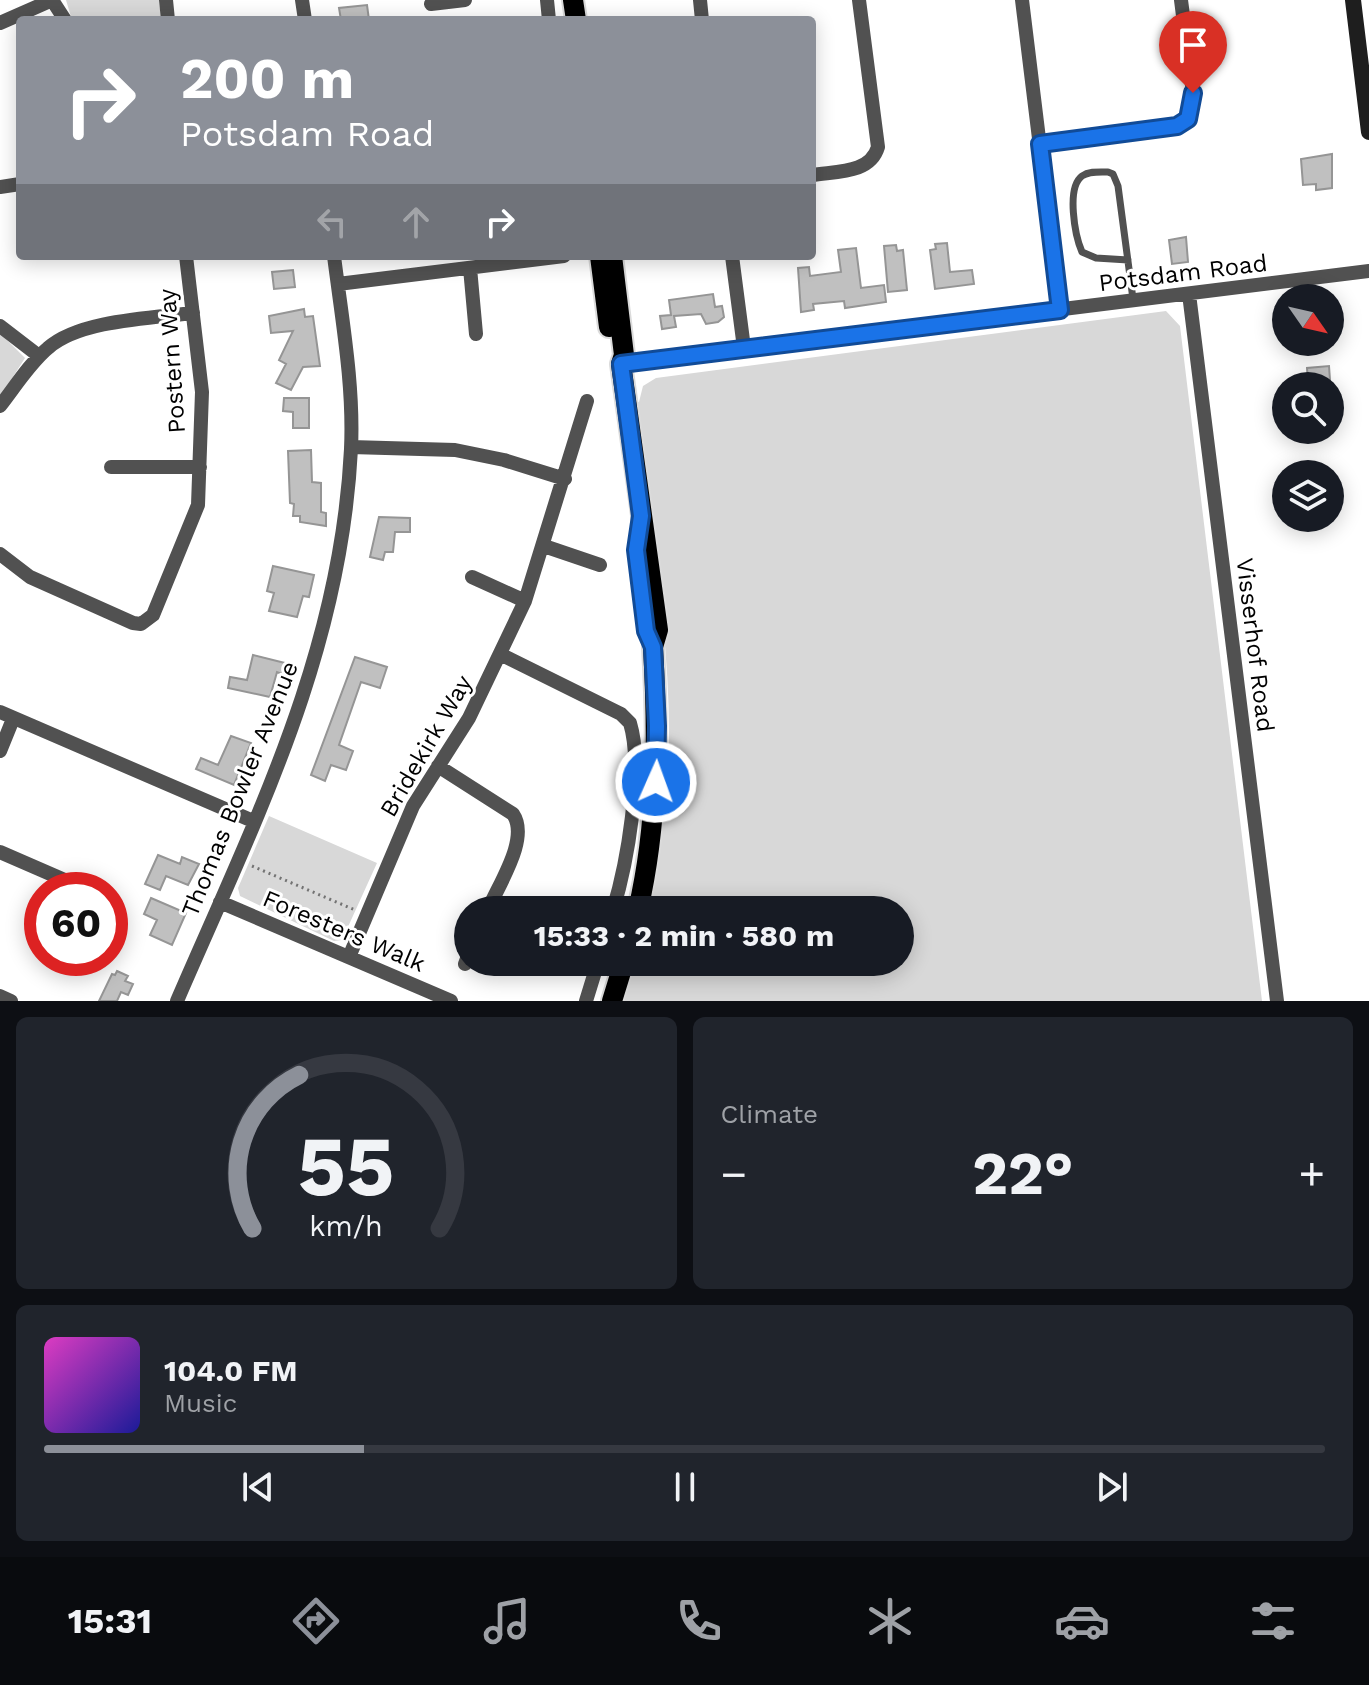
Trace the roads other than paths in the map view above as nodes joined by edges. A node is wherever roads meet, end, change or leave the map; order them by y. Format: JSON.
{"nodes":[{"id":1,"x":52,"y":0,"type":"edge"},
{"id":2,"x":465,"y":0,"type":"edge"},
{"id":3,"x":859,"y":0,"type":"edge"},
{"id":4,"x":1022,"y":0,"type":"edge"},
{"id":5,"x":1181,"y":0,"type":"edge"},
{"id":6,"x":1353,"y":0,"type":"edge"},
{"id":7,"x":431,"y":4,"type":"dead end"},
{"id":8,"x":0,"y":23,"type":"edge"},
{"id":9,"x":1363,"y":28,"type":"edge"},
{"id":10,"x":1369,"y":132,"type":"edge"},
{"id":11,"x":1040,"y":144,"type":"junction"},
{"id":12,"x":816,"y":174,"type":"edge"},
{"id":13,"x":186,"y":260,"type":"edge"},
{"id":14,"x":335,"y":260,"type":"edge"},
{"id":15,"x":533,"y":260,"type":"edge"},
{"id":16,"x":601,"y":260,"type":"edge"},
{"id":17,"x":612,"y":260,"type":"edge"},
{"id":18,"x":733,"y":260,"type":"edge"},
{"id":19,"x":1128,"y":260,"type":"junction"},
{"id":20,"x":470,"y":268,"type":"junction"},
{"id":21,"x":1369,"y":271,"type":"edge"},
{"id":22,"x":338,"y":284,"type":"junction"},
{"id":23,"x":1189,"y":294,"type":"junction"},
{"id":24,"x":1134,"y":301,"type":"junction"},
{"id":25,"x":1060,"y":310,"type":"junction"},
{"id":26,"x":193,"y":313,"type":"junction"},
{"id":27,"x":0,"y":326,"type":"edge"},
{"id":28,"x":476,"y":334,"type":"dead end"},
{"id":29,"x":744,"y":348,"type":"junction"},
{"id":30,"x":39,"y":356,"type":"junction"},
{"id":31,"x":621,"y":364,"type":"junction"},
{"id":32,"x":587,"y":401,"type":"dead end"},
{"id":33,"x":0,"y":406,"type":"edge"},
{"id":34,"x":351,"y":447,"type":"junction"},
{"id":35,"x":111,"y":467,"type":"dead end"},
{"id":36,"x":200,"y":467,"type":"junction"},
{"id":37,"x":565,"y":479,"type":"junction"},
{"id":38,"x":544,"y":546,"type":"junction"},
{"id":39,"x":0,"y":554,"type":"edge"},
{"id":40,"x":600,"y":565,"type":"dead end"},
{"id":41,"x":472,"y":577,"type":"dead end"},
{"id":42,"x":525,"y":601,"type":"junction"},
{"id":43,"x":502,"y":655,"type":"junction"},
{"id":44,"x":7,"y":715,"type":"edge"},
{"id":45,"x":0,"y":751,"type":"edge"},
{"id":46,"x":438,"y":766,"type":"junction"},
{"id":47,"x":253,"y":821,"type":"junction"},
{"id":48,"x":0,"y":852,"type":"edge"},
{"id":49,"x":46,"y":872,"type":"edge"},
{"id":50,"x":494,"y":896,"type":"edge"},
{"id":51,"x":616,"y":896,"type":"edge"},
{"id":52,"x":640,"y":896,"type":"edge"},
{"id":53,"x":220,"y":902,"type":"junction"},
{"id":54,"x":349,"y":957,"type":"junction"},
{"id":55,"x":594,"y":976,"type":"edge"},
{"id":56,"x":620,"y":976,"type":"edge"},
{"id":57,"x":0,"y":996,"type":"edge"},
{"id":58,"x":445,"y":1000,"type":"edge"},
{"id":59,"x":11,"y":1001,"type":"edge"},
{"id":60,"x":177,"y":1001,"type":"edge"},
{"id":61,"x":586,"y":1001,"type":"edge"},
{"id":62,"x":612,"y":1001,"type":"edge"},
{"id":63,"x":1277,"y":1001,"type":"edge"}],
"edges":[{"from":1,"to":8,"type":"street"},
{"from":2,"to":7,"type":"street"},
{"from":3,"to":12,"type":"street"},
{"from":4,"to":11,"type":"street"},
{"from":5,"to":11,"type":"street"},
{"from":6,"to":9,"type":"street"},
{"from":9,"to":10,"type":"street"},
{"from":11,"to":25,"type":"street"},
{"from":13,"to":26,"type":"street","name":"Postern Way"},
{"from":14,"to":22,"type":"street","name":"Thomas Bowler Avenue"},
{"from":15,"to":20,"type":"street"},
{"from":16,"to":31,"type":"main road"},
{"from":17,"to":31,"type":"main road"},
{"from":18,"to":29,"type":"street"},
{"from":19,"to":19,"type":"lane"},
{"from":19,"to":24,"type":"lane"},
{"from":20,"to":22,"type":"street"},
{"from":20,"to":28,"type":"street"},
{"from":21,"to":23,"type":"street","name":"Potsdam Road"},
{"from":22,"to":34,"type":"street","name":"Thomas Bowler Avenue"},
{"from":23,"to":24,"type":"street","name":"Potsdam Road"},
{"from":23,"to":63,"type":"street","name":"Visserhof Road"},
{"from":24,"to":25,"type":"street","name":"Potsdam Road"},
{"from":25,"to":29,"type":"street","name":"Potsdam Road"},
{"from":26,"to":30,"type":"street"},
{"from":26,"to":36,"type":"street","name":"Postern Way"},
{"from":27,"to":30,"type":"street"},
{"from":29,"to":31,"type":"street","name":"Potsdam Road"},
{"from":30,"to":33,"type":"street"},
{"from":31,"to":52,"type":"main road"},
{"from":32,"to":37,"type":"street","name":"Bridekirk Way"},
{"from":34,"to":37,"type":"street"},
{"from":34,"to":47,"type":"street","name":"Thomas Bowler Avenue"},
{"from":35,"to":36,"type":"street"},
{"from":36,"to":39,"type":"street","name":"Postern Way"},
{"from":37,"to":38,"type":"street","name":"Bridekirk Way"},
{"from":38,"to":40,"type":"street"},
{"from":38,"to":42,"type":"street","name":"Bridekirk Way"},
{"from":41,"to":42,"type":"street"},
{"from":42,"to":43,"type":"street","name":"Bridekirk Way"},
{"from":43,"to":46,"type":"street","name":"Bridekirk Way"},
{"from":43,"to":51,"type":"street"},
{"from":44,"to":45,"type":"street"},
{"from":44,"to":47,"type":"street"},
{"from":46,"to":50,"type":"street"},
{"from":46,"to":54,"type":"street","name":"Bridekirk Way"},
{"from":47,"to":53,"type":"street","name":"Thomas Bowler Avenue"},
{"from":48,"to":49,"type":"street"},
{"from":53,"to":54,"type":"street","name":"Foresters Walk"},
{"from":53,"to":60,"type":"street","name":"Thomas Bowler Avenue"},
{"from":54,"to":58,"type":"street","name":"Foresters Walk"},
{"from":55,"to":61,"type":"street"},
{"from":56,"to":62,"type":"main road"},
{"from":57,"to":59,"type":"street"}]}
